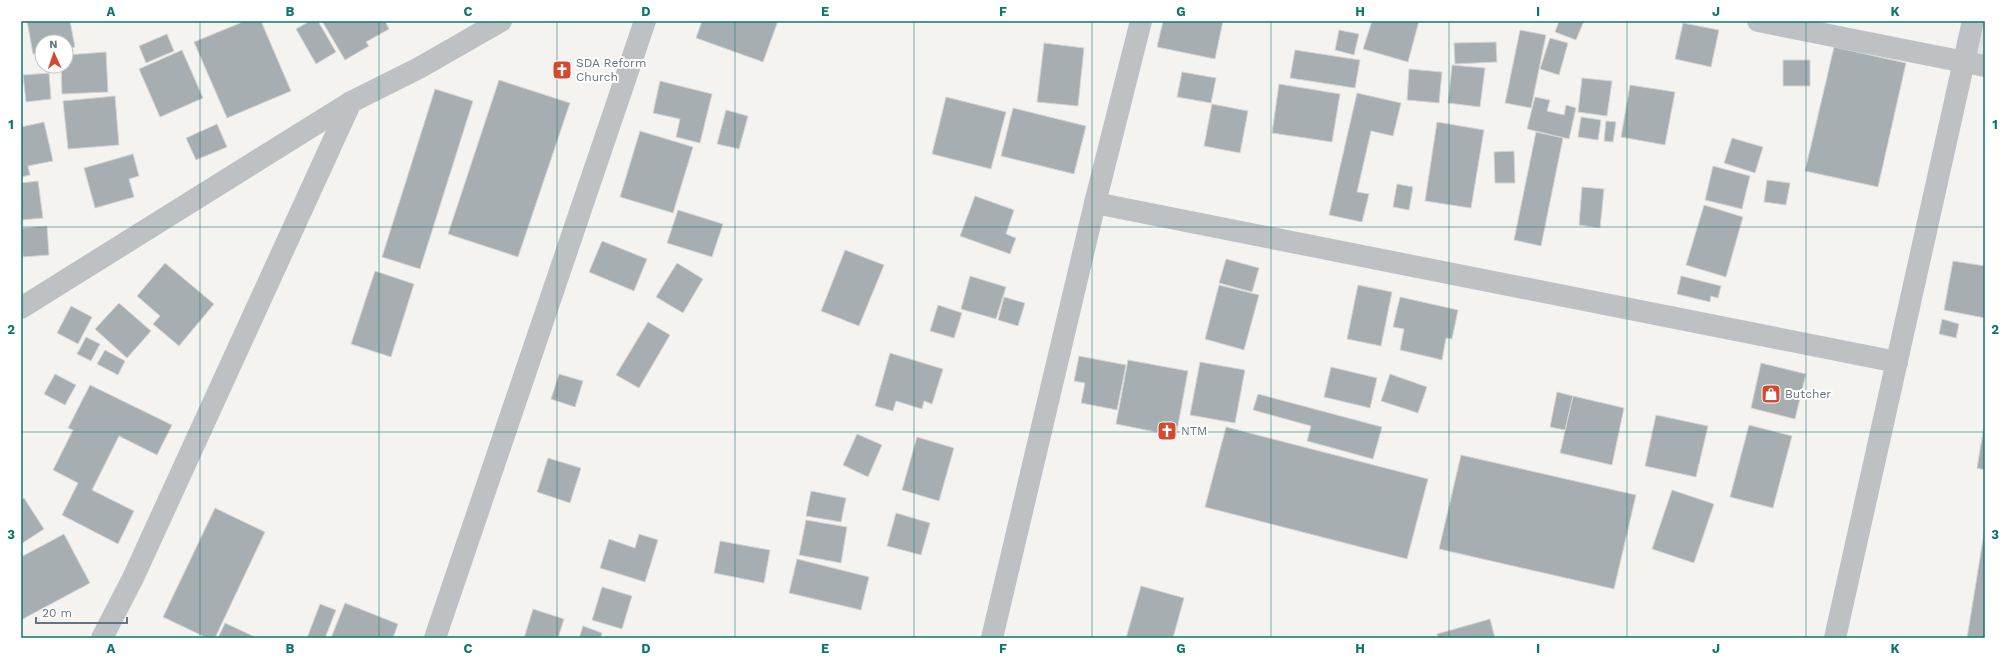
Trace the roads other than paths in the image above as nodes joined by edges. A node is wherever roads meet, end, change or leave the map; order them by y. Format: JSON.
{"nodes":[{"id":1,"x":501,"y":21,"type":"edge"},
{"id":2,"x":645,"y":21,"type":"edge"},
{"id":3,"x":1141,"y":21,"type":"edge"},
{"id":4,"x":1758,"y":21,"type":"edge"},
{"id":5,"x":1973,"y":21,"type":"edge"},
{"id":6,"x":1964,"y":62,"type":"junction"},
{"id":7,"x":1985,"y":66,"type":"edge"},
{"id":8,"x":351,"y":102,"type":"junction"},
{"id":9,"x":1095,"y":203,"type":"junction"},
{"id":10,"x":21,"y":308,"type":"edge"},
{"id":11,"x":1897,"y":362,"type":"junction"},
{"id":12,"x":102,"y":638,"type":"edge"},
{"id":13,"x":435,"y":638,"type":"edge"},
{"id":14,"x":992,"y":638,"type":"edge"},
{"id":15,"x":1835,"y":638,"type":"edge"}],
"edges":[{"from":1,"to":8,"type":"street"},
{"from":2,"to":13,"type":"street"},
{"from":3,"to":9,"type":"street"},
{"from":4,"to":6,"type":"street"},
{"from":5,"to":6,"type":"street"},
{"from":6,"to":7,"type":"street"},
{"from":6,"to":11,"type":"street"},
{"from":8,"to":10,"type":"street"},
{"from":8,"to":12,"type":"street"},
{"from":9,"to":11,"type":"street"},
{"from":9,"to":14,"type":"street"},
{"from":11,"to":15,"type":"street"}]}
